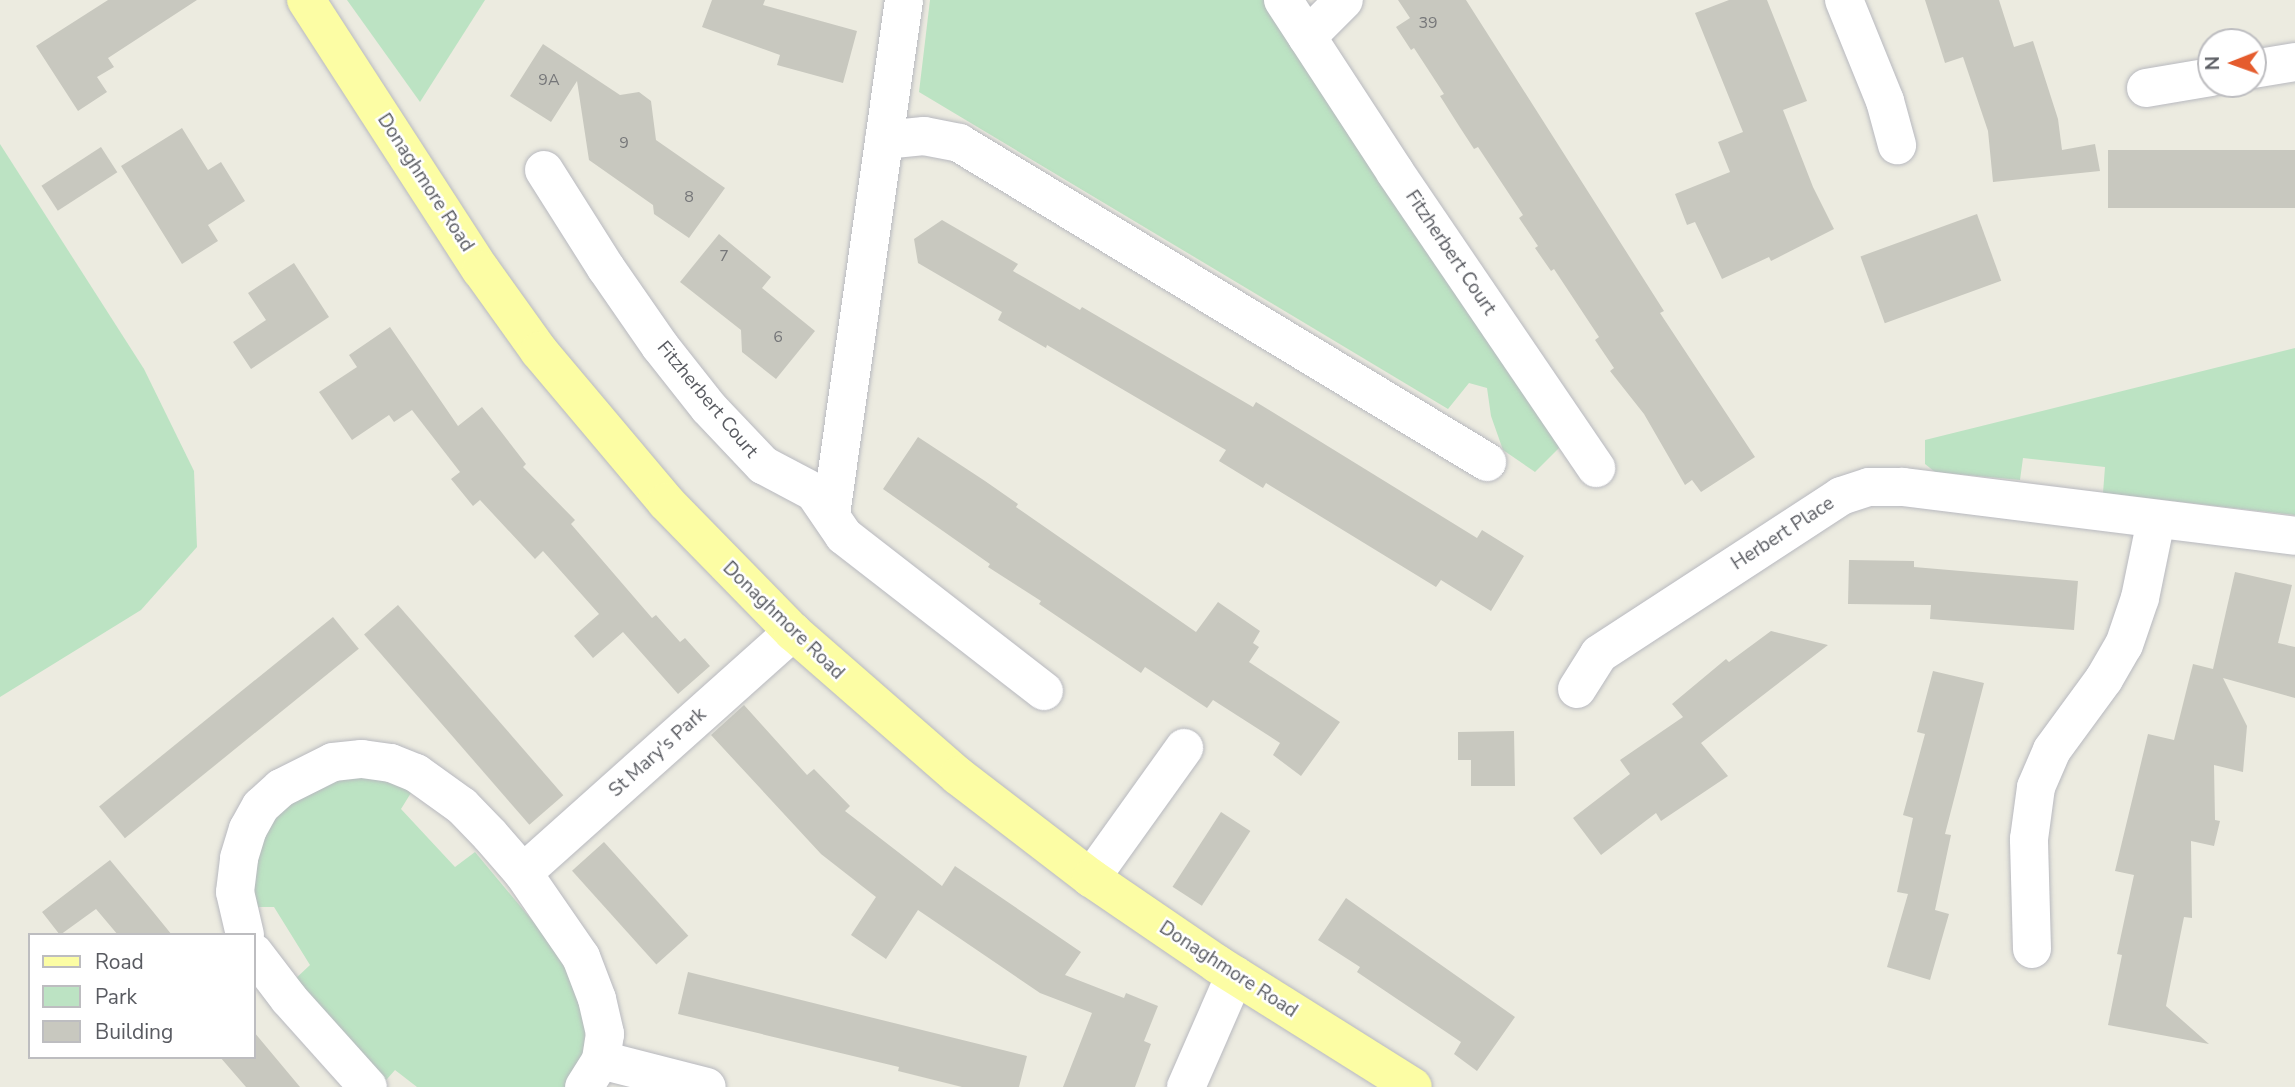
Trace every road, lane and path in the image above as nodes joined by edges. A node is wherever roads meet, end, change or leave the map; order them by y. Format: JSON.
{"nodes":[{"id":1,"x":306,"y":0,"type":"edge"},
{"id":2,"x":904,"y":0,"type":"edge"},
{"id":3,"x":1283,"y":0,"type":"edge"},
{"id":4,"x":1345,"y":0,"type":"edge"},
{"id":5,"x":1844,"y":0,"type":"edge"},
{"id":6,"x":1307,"y":37,"type":"junction"},
{"id":7,"x":2295,"y":62,"type":"edge"},
{"id":8,"x":2267,"y":67,"type":"edge"},
{"id":9,"x":2197,"y":79,"type":"edge"},
{"id":10,"x":2146,"y":88,"type":"dead end"},
{"id":11,"x":884,"y":140,"type":"junction"},
{"id":12,"x":1898,"y":145,"type":"dead end"},
{"id":13,"x":544,"y":170,"type":"dead end"},
{"id":14,"x":1487,"y":462,"type":"dead end"},
{"id":15,"x":1596,"y":468,"type":"dead end"},
{"id":16,"x":831,"y":514,"type":"junction"},
{"id":17,"x":2155,"y":520,"type":"junction"},
{"id":18,"x":2295,"y":536,"type":"edge"},
{"id":19,"x":793,"y":632,"type":"junction"},
{"id":20,"x":1577,"y":689,"type":"dead end"},
{"id":21,"x":1044,"y":691,"type":"dead end"},
{"id":22,"x":1184,"y":748,"type":"dead end"},
{"id":23,"x":523,"y":873,"type":"junction"},
{"id":24,"x":1091,"y":878,"type":"junction"},
{"id":25,"x":245,"y":933,"type":"edge"},
{"id":26,"x":2032,"y":949,"type":"dead end"},
{"id":27,"x":256,"y":956,"type":"edge"},
{"id":28,"x":1234,"y":975,"type":"junction"},
{"id":29,"x":593,"y":1073,"type":"edge"},
{"id":30,"x":368,"y":1087,"type":"edge"},
{"id":31,"x":707,"y":1087,"type":"edge"},
{"id":32,"x":1186,"y":1087,"type":"edge"},
{"id":33,"x":1413,"y":1087,"type":"edge"}],
"edges":[{"from":1,"to":19,"type":"main road","name":"Donaghmore Road"},
{"from":2,"to":11,"type":"street"},
{"from":3,"to":6,"type":"street","name":"Fitzherbert Court"},
{"from":4,"to":6,"type":"street"},
{"from":5,"to":12,"type":"street"},
{"from":6,"to":15,"type":"street","name":"Fitzherbert Court"},
{"from":7,"to":8,"type":"street"},
{"from":9,"to":10,"type":"street"},
{"from":11,"to":14,"type":"street"},
{"from":11,"to":16,"type":"street"},
{"from":13,"to":16,"type":"street","name":"Fitzherbert Court"},
{"from":16,"to":21,"type":"street","name":"Fitzherbert Court"},
{"from":17,"to":18,"type":"street","name":"Herbert Place"},
{"from":17,"to":20,"type":"street","name":"Herbert Place"},
{"from":17,"to":26,"type":"street"},
{"from":19,"to":23,"type":"street","name":"St Mary's Park"},
{"from":19,"to":24,"type":"main road","name":"Donaghmore Road"},
{"from":22,"to":24,"type":"street"},
{"from":23,"to":25,"type":"street"},
{"from":23,"to":29,"type":"street"},
{"from":24,"to":28,"type":"main road","name":"Donaghmore Road"},
{"from":27,"to":30,"type":"street"},
{"from":28,"to":32,"type":"street"},
{"from":28,"to":33,"type":"main road","name":"Donaghmore Road"},
{"from":29,"to":31,"type":"street"}]}
